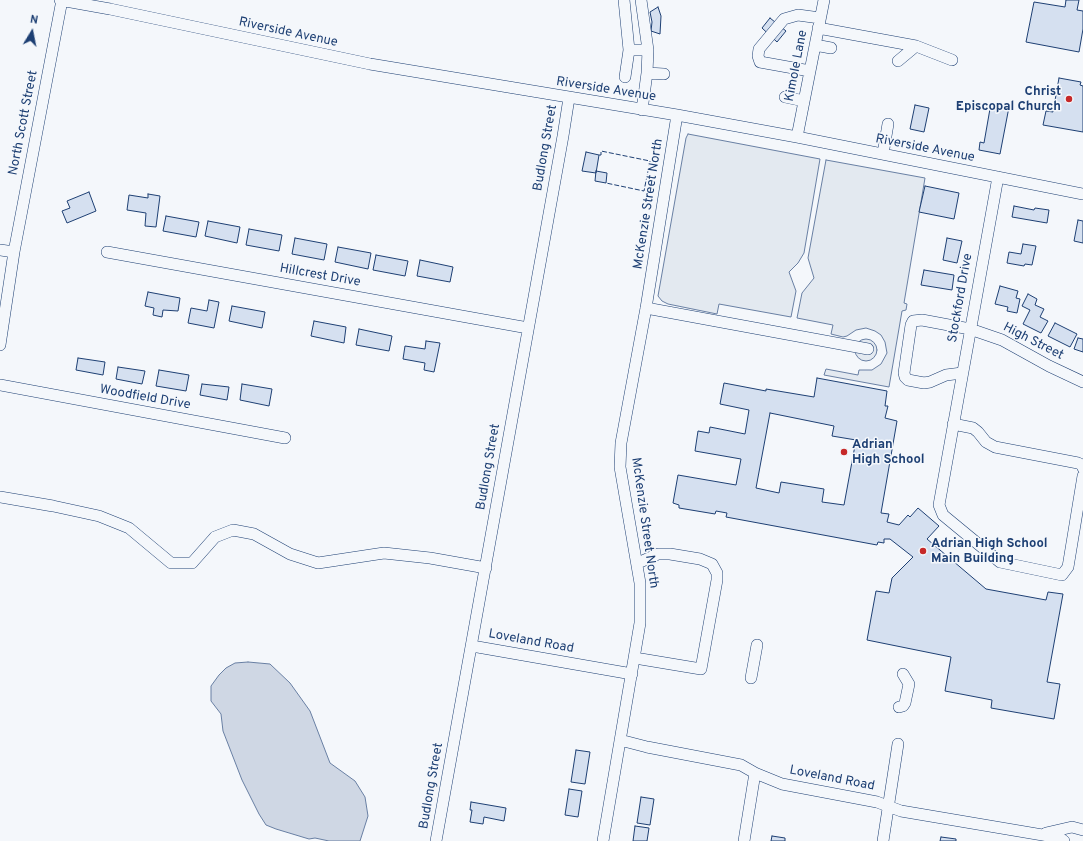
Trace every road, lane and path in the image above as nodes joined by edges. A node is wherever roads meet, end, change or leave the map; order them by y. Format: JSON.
{"nodes":[{"id":1,"x":61,"y":0,"type":"edge"},
{"id":2,"x":624,"y":0,"type":"edge"},
{"id":3,"x":641,"y":0,"type":"edge"},
{"id":4,"x":824,"y":0,"type":"edge"},
{"id":5,"x":819,"y":23,"type":"junction"},
{"id":6,"x":815,"y":45,"type":"junction"},
{"id":7,"x":916,"y":46,"type":"junction"},
{"id":8,"x":831,"y":48,"type":"dead end"},
{"id":9,"x":629,"y":50,"type":"junction"},
{"id":10,"x":648,"y":50,"type":"junction"},
{"id":11,"x":952,"y":60,"type":"dead end"},
{"id":12,"x":898,"y":61,"type":"dead end"},
{"id":13,"x":810,"y":71,"type":"junction"},
{"id":14,"x":647,"y":72,"type":"junction"},
{"id":15,"x":664,"y":74,"type":"dead end"},
{"id":16,"x":625,"y":77,"type":"dead end"},
{"id":17,"x":785,"y":97,"type":"dead end"},
{"id":18,"x":569,"y":98,"type":"junction"},
{"id":19,"x":804,"y":101,"type":"junction"},
{"id":20,"x":642,"y":110,"type":"junction"},
{"id":21,"x":678,"y":115,"type":"junction"},
{"id":22,"x":888,"y":124,"type":"dead end"},
{"id":23,"x":797,"y":137,"type":"junction"},
{"id":24,"x":882,"y":154,"type":"junction"},
{"id":25,"x":998,"y":177,"type":"junction"},
{"id":26,"x":1083,"y":194,"type":"edge"},
{"id":27,"x":0,"y":250,"type":"edge"},
{"id":28,"x":107,"y":252,"type":"dead end"},
{"id":29,"x":14,"y":255,"type":"junction"},
{"id":30,"x":0,"y":256,"type":"edge"},
{"id":31,"x":646,"y":308,"type":"junction"},
{"id":32,"x":528,"y":328,"type":"junction"},
{"id":33,"x":970,"y":329,"type":"junction"},
{"id":34,"x":0,"y":345,"type":"edge"},
{"id":35,"x":868,"y":350,"type":"dead end"},
{"id":36,"x":962,"y":373,"type":"junction"},
{"id":37,"x":1083,"y":382,"type":"edge"},
{"id":38,"x":0,"y":385,"type":"edge"},
{"id":39,"x":953,"y":424,"type":"junction"},
{"id":40,"x":285,"y":438,"type":"dead end"},
{"id":41,"x":1083,"y":468,"type":"edge"},
{"id":42,"x":1083,"y":476,"type":"edge"},
{"id":43,"x":0,"y":497,"type":"edge"},
{"id":44,"x":638,"y":563,"type":"junction"},
{"id":45,"x":486,"y":568,"type":"junction"},
{"id":46,"x":757,"y":645,"type":"dead end"},
{"id":47,"x":472,"y":646,"type":"junction"},
{"id":48,"x":634,"y":658,"type":"junction"},
{"id":49,"x":632,"y":674,"type":"junction"},
{"id":50,"x":903,"y":674,"type":"dead end"},
{"id":51,"x":751,"y":678,"type":"dead end"},
{"id":52,"x":899,"y":707,"type":"dead end"},
{"id":53,"x":620,"y":740,"type":"junction"},
{"id":54,"x":898,"y":744,"type":"dead end"},
{"id":55,"x":755,"y":773,"type":"junction"},
{"id":56,"x":889,"y":806,"type":"junction"},
{"id":57,"x":1083,"y":830,"type":"edge"},
{"id":58,"x":1041,"y":834,"type":"junction"},
{"id":59,"x":436,"y":841,"type":"edge"},
{"id":60,"x":603,"y":841,"type":"edge"},
{"id":61,"x":744,"y":841,"type":"edge"},
{"id":62,"x":883,"y":841,"type":"edge"},
{"id":63,"x":1064,"y":841,"type":"edge"}],
"edges":[{"from":1,"to":18,"type":"street","name":"Riverside Avenue"},
{"from":1,"to":29,"type":"street","name":"North Scott Street"},
{"from":2,"to":9,"type":"street"},
{"from":3,"to":10,"type":"street"},
{"from":4,"to":5,"type":"street","name":"Kimole Lane"},
{"from":5,"to":6,"type":"street","name":"Kimole Lane"},
{"from":5,"to":7,"type":"street"},
{"from":5,"to":13,"type":"street"},
{"from":6,"to":8,"type":"street"},
{"from":6,"to":13,"type":"street","name":"Kimole Lane"},
{"from":7,"to":11,"type":"street"},
{"from":7,"to":12,"type":"street"},
{"from":9,"to":10,"type":"street"},
{"from":9,"to":16,"type":"street"},
{"from":10,"to":14,"type":"street"},
{"from":13,"to":19,"type":"street","name":"Kimole Lane"},
{"from":14,"to":15,"type":"street"},
{"from":14,"to":20,"type":"street"},
{"from":17,"to":19,"type":"street"},
{"from":18,"to":20,"type":"street","name":"Riverside Avenue"},
{"from":18,"to":32,"type":"street","name":"Budlong Street"},
{"from":19,"to":23,"type":"street","name":"Kimole Lane"},
{"from":20,"to":21,"type":"street","name":"Riverside Avenue"},
{"from":21,"to":23,"type":"street","name":"Riverside Avenue"},
{"from":21,"to":31,"type":"street","name":"McKenzie Street North"},
{"from":22,"to":24,"type":"street"},
{"from":23,"to":24,"type":"street","name":"Riverside Avenue"},
{"from":24,"to":25,"type":"street","name":"Riverside Avenue"},
{"from":25,"to":26,"type":"street","name":"Riverside Avenue"},
{"from":25,"to":33,"type":"street","name":"Stockford Drive"},
{"from":27,"to":29,"type":"street"},
{"from":28,"to":32,"type":"street","name":"Hillcrest Drive"},
{"from":29,"to":30,"type":"street"},
{"from":29,"to":34,"type":"street","name":"North Scott Street"},
{"from":31,"to":35,"type":"street"},
{"from":31,"to":44,"type":"street","name":"McKenzie Street North"},
{"from":32,"to":45,"type":"street","name":"Budlong Street"},
{"from":33,"to":36,"type":"street","name":"Stockford Drive"},
{"from":33,"to":36,"type":"street","name":"High Street"},
{"from":33,"to":37,"type":"street","name":"High Street"},
{"from":36,"to":39,"type":"street","name":"Stockford Drive"},
{"from":38,"to":40,"type":"street","name":"Woodfield Drive"},
{"from":39,"to":41,"type":"street"},
{"from":39,"to":42,"type":"street","name":"Stockford Drive"},
{"from":43,"to":45,"type":"street"},
{"from":44,"to":48,"type":"street","name":"McKenzie Street North"},
{"from":44,"to":48,"type":"street"},
{"from":45,"to":47,"type":"street","name":"Budlong Street"},
{"from":46,"to":51,"type":"street"},
{"from":47,"to":49,"type":"street","name":"Loveland Road"},
{"from":47,"to":59,"type":"street","name":"Budlong Street"},
{"from":48,"to":49,"type":"street","name":"McKenzie Street North"},
{"from":49,"to":53,"type":"street","name":"McKenzie Street North"},
{"from":50,"to":52,"type":"street"},
{"from":53,"to":55,"type":"street","name":"Loveland Road"},
{"from":53,"to":60,"type":"street","name":"McKenzie Street North"},
{"from":54,"to":56,"type":"street"},
{"from":55,"to":56,"type":"street","name":"Loveland Road"},
{"from":55,"to":61,"type":"street"},
{"from":56,"to":58,"type":"street","name":"Loveland Road"},
{"from":56,"to":62,"type":"street"},
{"from":57,"to":58,"type":"street"},
{"from":58,"to":63,"type":"street","name":"Loveland Road"}]}
